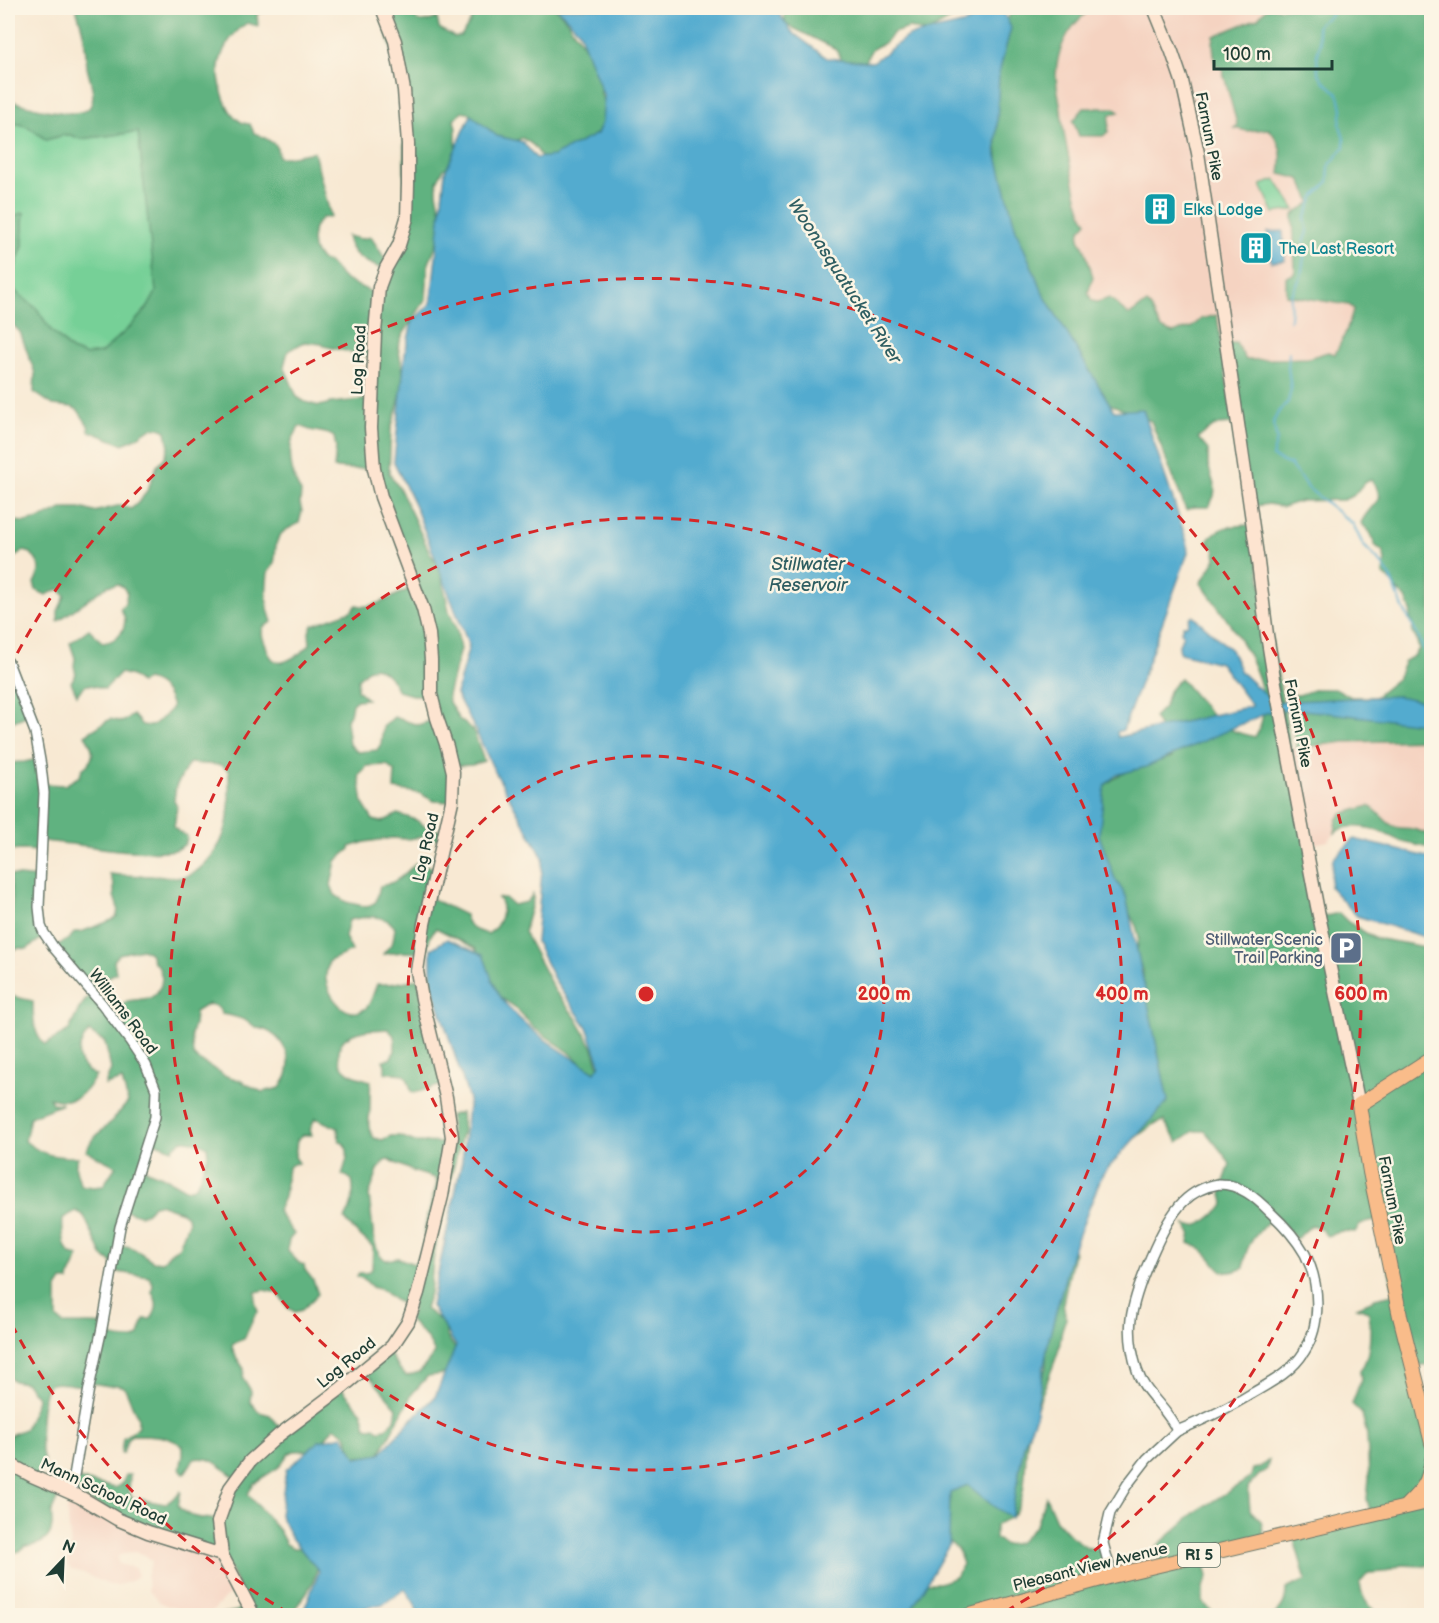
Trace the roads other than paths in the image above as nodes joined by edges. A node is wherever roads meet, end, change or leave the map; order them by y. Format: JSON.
{"nodes":[{"id":1,"x":382,"y":8,"type":"edge"},
{"id":2,"x":1154,"y":8,"type":"edge"},
{"id":3,"x":8,"y":662,"type":"edge"},
{"id":4,"x":1431,"y":1058,"type":"edge"},
{"id":5,"x":1359,"y":1105,"type":"junction"},
{"id":6,"x":1177,"y":1431,"type":"junction"},
{"id":7,"x":1431,"y":1443,"type":"edge"},
{"id":8,"x":1431,"y":1460,"type":"edge"},
{"id":9,"x":8,"y":1462,"type":"edge"},
{"id":10,"x":71,"y":1493,"type":"junction"},
{"id":11,"x":1431,"y":1501,"type":"edge"},
{"id":12,"x":1405,"y":1507,"type":"junction"},
{"id":13,"x":222,"y":1555,"type":"junction"},
{"id":14,"x":1112,"y":1576,"type":"junction"},
{"id":15,"x":254,"y":1616,"type":"edge"},
{"id":16,"x":967,"y":1616,"type":"edge"}],
"edges":[{"from":1,"to":13,"type":"street","name":"Log Road"},
{"from":2,"to":5,"type":"street","name":"Farnum Pike"},
{"from":3,"to":10,"type":"street","name":"Williams Road"},
{"from":4,"to":5,"type":"main road"},
{"from":5,"to":7,"type":"main road","name":"Farnum Pike"},
{"from":6,"to":6,"type":"street"},
{"from":6,"to":14,"type":"street"},
{"from":8,"to":12,"type":"main road"},
{"from":9,"to":10,"type":"street","name":"Mann School Road"},
{"from":10,"to":13,"type":"street","name":"Mann School Road"},
{"from":11,"to":12,"type":"main road","name":"Pleasant View Avenue","number":"RI 5"},
{"from":12,"to":14,"type":"main road","name":"Pleasant View Avenue","number":"RI 5"},
{"from":13,"to":15,"type":"street","name":"Log Road"},
{"from":14,"to":16,"type":"main road","name":"Pleasant View Avenue","number":"RI 5"}]}
